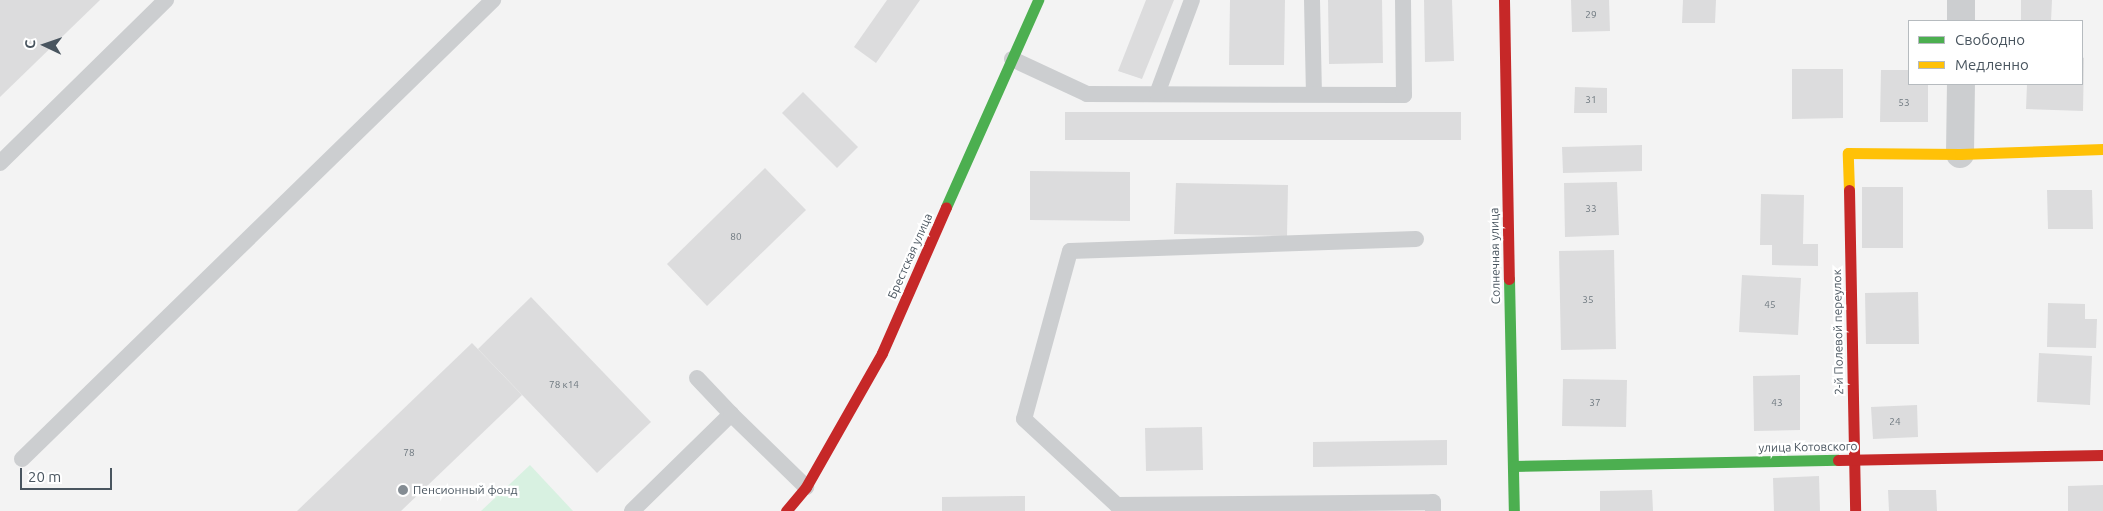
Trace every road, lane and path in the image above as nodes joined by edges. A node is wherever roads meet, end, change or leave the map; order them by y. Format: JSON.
{"nodes":[{"id":1,"x":166,"y":0,"type":"edge"},
{"id":2,"x":493,"y":0,"type":"edge"},
{"id":3,"x":1038,"y":0,"type":"edge"},
{"id":4,"x":1192,"y":0,"type":"edge"},
{"id":5,"x":1312,"y":0,"type":"edge"},
{"id":6,"x":1403,"y":0,"type":"edge"},
{"id":7,"x":1504,"y":0,"type":"edge"},
{"id":8,"x":1962,"y":0,"type":"edge"},
{"id":9,"x":1961,"y":20,"type":"edge"},
{"id":10,"x":1012,"y":59,"type":"junction"},
{"id":11,"x":1961,"y":85,"type":"edge"},
{"id":12,"x":1157,"y":94,"type":"junction"},
{"id":13,"x":1314,"y":94,"type":"junction"},
{"id":14,"x":2103,"y":149,"type":"edge"},
{"id":15,"x":1960,"y":154,"type":"junction"},
{"id":16,"x":0,"y":163,"type":"edge"},
{"id":17,"x":1416,"y":239,"type":"dead end"},
{"id":18,"x":697,"y":378,"type":"dead end"},
{"id":19,"x":731,"y":414,"type":"junction"},
{"id":20,"x":2103,"y":455,"type":"edge"},
{"id":21,"x":22,"y":459,"type":"dead end"},
{"id":22,"x":1854,"y":460,"type":"junction"},
{"id":23,"x":1513,"y":466,"type":"junction"},
{"id":24,"x":806,"y":487,"type":"junction"},
{"id":25,"x":632,"y":511,"type":"edge"},
{"id":26,"x":786,"y":511,"type":"edge"},
{"id":27,"x":1433,"y":511,"type":"edge"},
{"id":28,"x":1514,"y":511,"type":"edge"},
{"id":29,"x":1855,"y":511,"type":"edge"}],
"edges":[{"from":1,"to":16,"type":"lane"},
{"from":2,"to":21,"type":"lane"},
{"from":3,"to":10,"type":"street","name":"Брестская улица"},
{"from":4,"to":12,"type":"lane"},
{"from":5,"to":13,"type":"lane"},
{"from":6,"to":13,"type":"lane"},
{"from":7,"to":23,"type":"street","name":"Солнечная улица"},
{"from":8,"to":9,"type":"street"},
{"from":10,"to":12,"type":"lane"},
{"from":10,"to":24,"type":"street","name":"Брестская улица"},
{"from":11,"to":15,"type":"street"},
{"from":12,"to":13,"type":"lane"},
{"from":14,"to":15,"type":"street"},
{"from":15,"to":22,"type":"street","name":"2-й Полевой переулок"},
{"from":17,"to":27,"type":"lane"},
{"from":18,"to":19,"type":"lane"},
{"from":19,"to":24,"type":"lane"},
{"from":19,"to":25,"type":"lane"},
{"from":20,"to":22,"type":"street","name":"улица Котовского"},
{"from":22,"to":23,"type":"street","name":"улица Котовского"},
{"from":22,"to":29,"type":"street","name":"2-й Полевой переулок"},
{"from":23,"to":28,"type":"street","name":"Солнечная улица"},
{"from":24,"to":26,"type":"street","name":"Брестская улица"}]}
